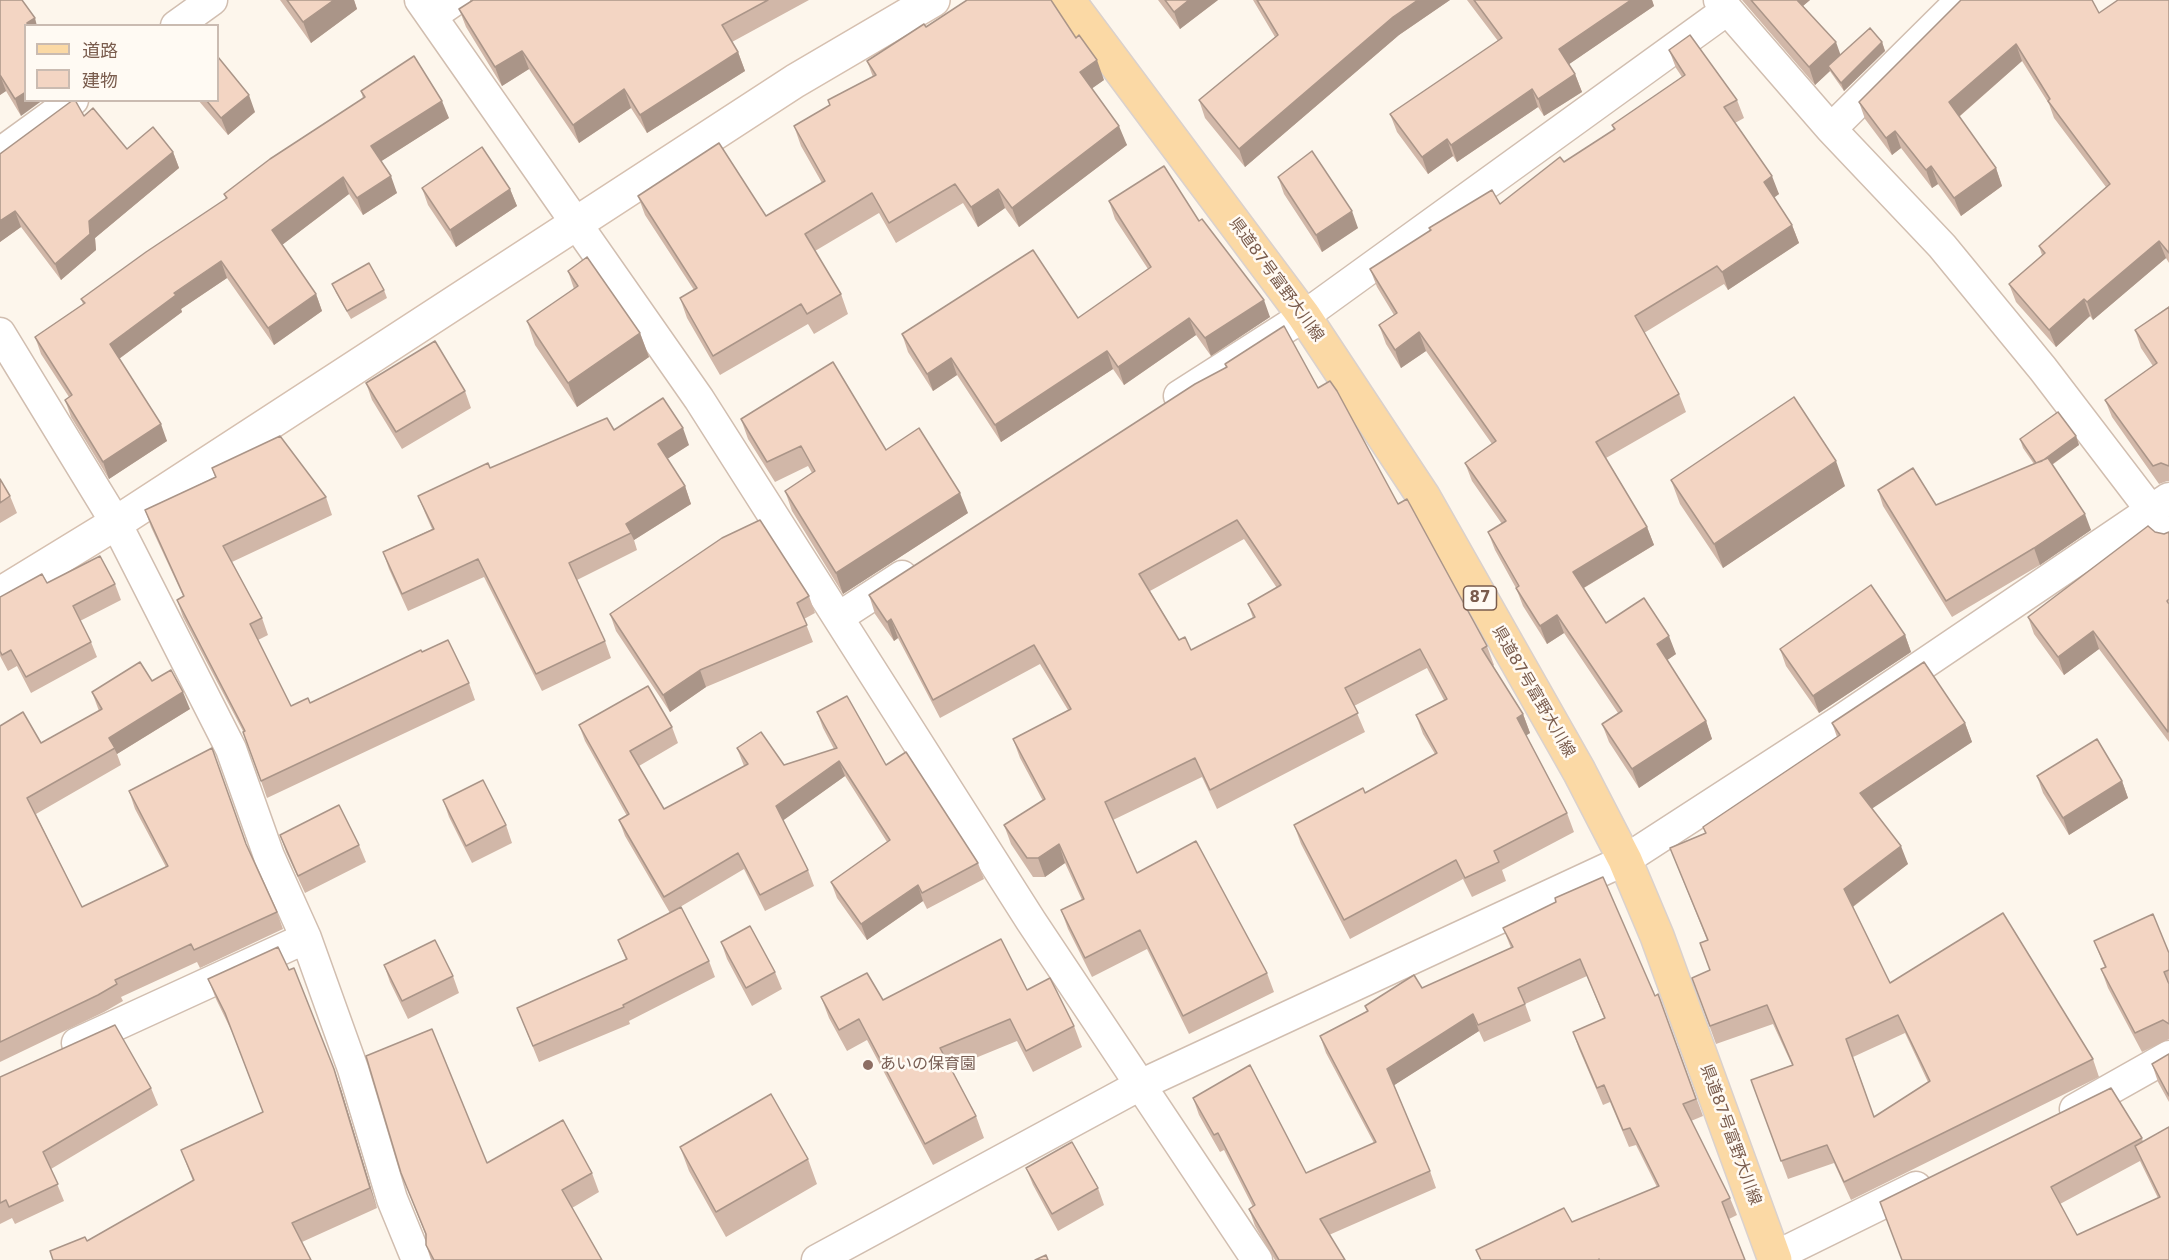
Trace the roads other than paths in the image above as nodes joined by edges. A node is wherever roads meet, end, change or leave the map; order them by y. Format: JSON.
{"nodes":[{"id":1,"x":212,"y":0,"type":"edge"},
{"id":2,"x":933,"y":0,"type":"edge"},
{"id":3,"x":1068,"y":0,"type":"edge"},
{"id":4,"x":1961,"y":0,"type":"edge"},
{"id":5,"x":436,"y":5,"type":"edge"},
{"id":6,"x":1723,"y":5,"type":"edge"},
{"id":7,"x":179,"y":24,"type":"edge"},
{"id":8,"x":69,"y":102,"type":"edge"},
{"id":9,"x":1831,"y":129,"type":"junction"},
{"id":10,"x":0,"y":153,"type":"edge"},
{"id":11,"x":575,"y":224,"type":"junction"},
{"id":12,"x":1304,"y":316,"type":"junction"},
{"id":13,"x":0,"y":333,"type":"edge"},
{"id":14,"x":1155,"y":412,"type":"edge"},
{"id":15,"x":2163,"y":514,"type":"edge"},
{"id":16,"x":116,"y":523,"type":"junction"},
{"id":17,"x":928,"y":559,"type":"edge"},
{"id":18,"x":0,"y":594,"type":"edge"},
{"id":19,"x":839,"y":617,"type":"junction"},
{"id":20,"x":1625,"y":860,"type":"junction"},
{"id":21,"x":306,"y":938,"type":"junction"},
{"id":22,"x":53,"y":1054,"type":"edge"},
{"id":23,"x":2169,"y":1056,"type":"edge"},
{"id":24,"x":1140,"y":1086,"type":"junction"},
{"id":25,"x":2050,"y":1121,"type":"edge"},
{"id":26,"x":1944,"y":1173,"type":"edge"},
{"id":27,"x":1775,"y":1259,"type":"edge"},
{"id":28,"x":417,"y":1260,"type":"edge"},
{"id":29,"x":817,"y":1260,"type":"edge"},
{"id":30,"x":1257,"y":1260,"type":"edge"}],
"edges":[{"from":1,"to":7,"type":"street"},
{"from":2,"to":11,"type":"street"},
{"from":3,"to":12,"type":"main road","name":"県道87号富野大川線","number":"87"},
{"from":4,"to":9,"type":"street"},
{"from":5,"to":11,"type":"street"},
{"from":6,"to":9,"type":"street"},
{"from":6,"to":12,"type":"street"},
{"from":8,"to":10,"type":"street"},
{"from":9,"to":15,"type":"street"},
{"from":11,"to":16,"type":"street"},
{"from":11,"to":19,"type":"street"},
{"from":12,"to":14,"type":"street"},
{"from":12,"to":20,"type":"main road","name":"県道87号富野大川線","number":"87"},
{"from":13,"to":16,"type":"street"},
{"from":15,"to":20,"type":"street"},
{"from":16,"to":18,"type":"street"},
{"from":16,"to":21,"type":"street"},
{"from":17,"to":19,"type":"street"},
{"from":19,"to":24,"type":"street"},
{"from":20,"to":24,"type":"street"},
{"from":20,"to":27,"type":"main road","name":"県道87号富野大川線","number":"87"},
{"from":21,"to":22,"type":"street"},
{"from":21,"to":28,"type":"street"},
{"from":23,"to":25,"type":"street"},
{"from":24,"to":29,"type":"street"},
{"from":24,"to":30,"type":"street"},
{"from":26,"to":27,"type":"street"}]}
